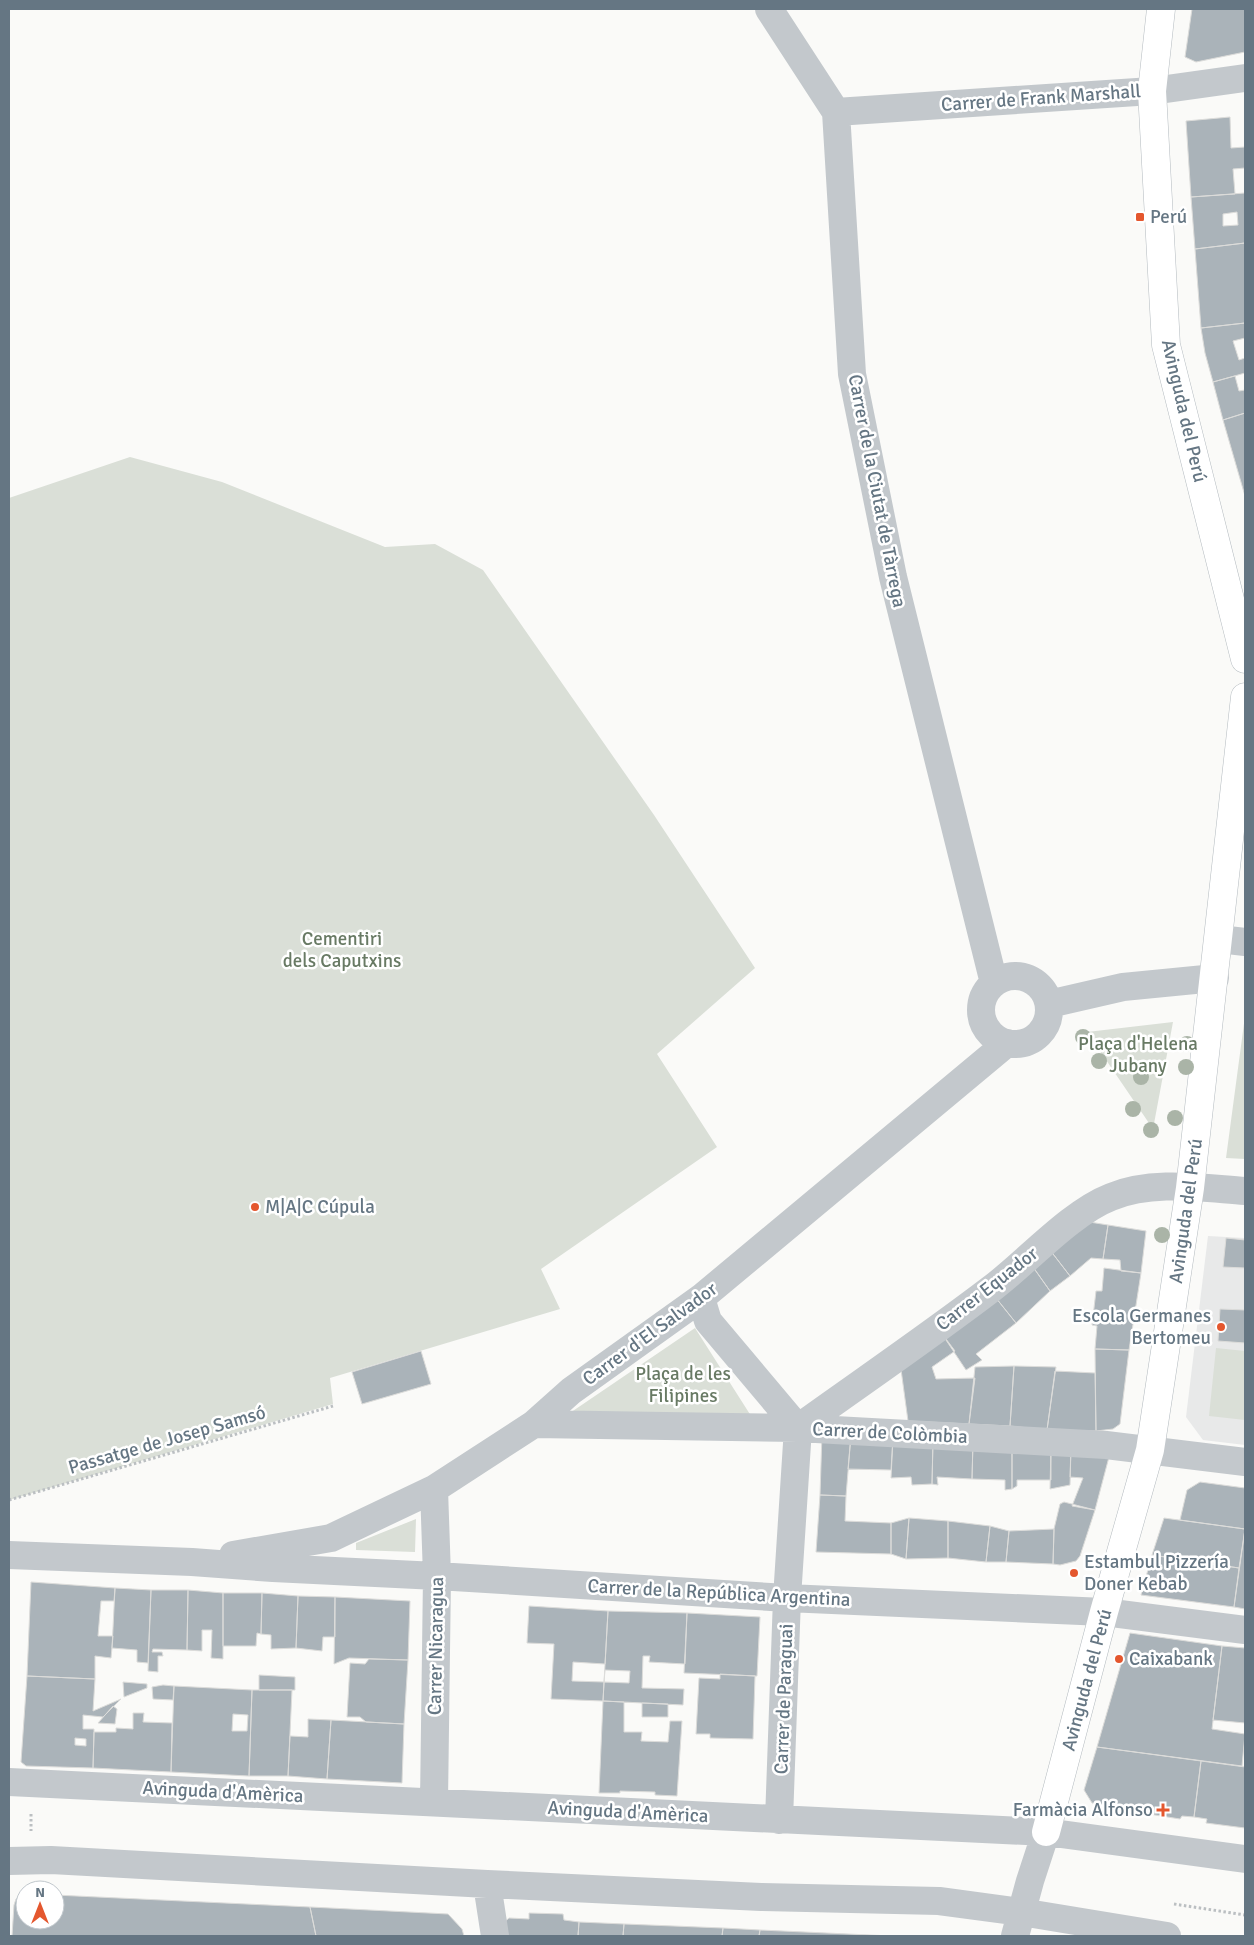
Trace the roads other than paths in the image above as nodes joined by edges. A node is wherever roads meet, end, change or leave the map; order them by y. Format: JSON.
{"nodes":[{"id":1,"x":769,"y":9,"type":"edge"},
{"id":2,"x":1161,"y":9,"type":"edge"},
{"id":3,"x":1245,"y":78,"type":"edge"},
{"id":4,"x":1152,"y":91,"type":"junction"},
{"id":5,"x":836,"y":112,"type":"junction"},
{"id":6,"x":1245,"y":659,"type":"edge"},
{"id":7,"x":1245,"y":697,"type":"edge"},
{"id":8,"x":1232,"y":940,"type":"edge"},
{"id":9,"x":1215,"y":978,"type":"junction"},
{"id":10,"x":994,"y":982,"type":"junction"},
{"id":11,"x":1049,"y":1004,"type":"junction"},
{"id":12,"x":1007,"y":1043,"type":"junction"},
{"id":13,"x":1190,"y":1188,"type":"junction"},
{"id":14,"x":1245,"y":1191,"type":"edge"},
{"id":15,"x":701,"y":1298,"type":"junction"},
{"id":16,"x":534,"y":1424,"type":"junction"},
{"id":17,"x":798,"y":1428,"type":"junction"},
{"id":18,"x":1150,"y":1450,"type":"junction"},
{"id":19,"x":1245,"y":1462,"type":"edge"},
{"id":20,"x":434,"y":1489,"type":"junction"},
{"id":21,"x":9,"y":1555,"type":"edge"},
{"id":22,"x":192,"y":1562,"type":"junction"},
{"id":23,"x":437,"y":1576,"type":"junction"},
{"id":24,"x":788,"y":1598,"type":"junction"},
{"id":25,"x":1104,"y":1612,"type":"junction"},
{"id":26,"x":1245,"y":1630,"type":"edge"},
{"id":27,"x":20,"y":1783,"type":"edge"},
{"id":28,"x":434,"y":1802,"type":"junction"},
{"id":29,"x":779,"y":1820,"type":"junction"},
{"id":30,"x":1046,"y":1832,"type":"junction"},
{"id":31,"x":1245,"y":1859,"type":"edge"},
{"id":32,"x":20,"y":1861,"type":"edge"},
{"id":33,"x":487,"y":1884,"type":"junction"},
{"id":34,"x":1018,"y":1924,"type":"edge"},
{"id":35,"x":495,"y":1936,"type":"edge"},
{"id":36,"x":1167,"y":1936,"type":"edge"}],
"edges":[{"from":1,"to":5,"type":"street","name":"Carrer de la Ciutat de Tàrrega"},
{"from":2,"to":4,"type":"street","name":"Avinguda del Perú"},
{"from":3,"to":4,"type":"street","name":"Carrer de Frank Marshall"},
{"from":4,"to":5,"type":"street","name":"Carrer de Frank Marshall"},
{"from":4,"to":6,"type":"street","name":"Avinguda del Perú"},
{"from":5,"to":10,"type":"street","name":"Carrer de la Ciutat de Tàrrega"},
{"from":7,"to":8,"type":"street","name":"Avinguda del Perú"},
{"from":8,"to":9,"type":"street","name":"Avinguda del Perú"},
{"from":9,"to":11,"type":"street"},
{"from":9,"to":13,"type":"street","name":"Avinguda del Perú"},
{"from":10,"to":11,"type":"street"},
{"from":10,"to":12,"type":"street"},
{"from":11,"to":12,"type":"street"},
{"from":12,"to":15,"type":"street","name":"Carrer d'El Salvador"},
{"from":13,"to":14,"type":"street","name":"Carrer Equador"},
{"from":13,"to":17,"type":"street","name":"Carrer Equador"},
{"from":13,"to":18,"type":"street","name":"Avinguda del Perú"},
{"from":15,"to":16,"type":"street","name":"Carrer d'El Salvador"},
{"from":15,"to":17,"type":"street"},
{"from":16,"to":17,"type":"street","name":"Carrer de Colòmbia"},
{"from":16,"to":20,"type":"street","name":"Carrer d'El Salvador"},
{"from":17,"to":18,"type":"street","name":"Carrer de Colòmbia"},
{"from":17,"to":24,"type":"street","name":"Carrer de Paraguai"},
{"from":18,"to":19,"type":"street","name":"Carrer de Colòmbia"},
{"from":18,"to":25,"type":"street","name":"Avinguda del Perú"},
{"from":20,"to":22,"type":"street","name":"Carrer d'El Salvador"},
{"from":20,"to":23,"type":"street","name":"Carrer Nicaragua"},
{"from":21,"to":22,"type":"street"},
{"from":22,"to":23,"type":"street","name":"Carrer de la República Argentina"},
{"from":23,"to":24,"type":"street","name":"Carrer de la República Argentina"},
{"from":23,"to":28,"type":"street","name":"Carrer Nicaragua"},
{"from":24,"to":25,"type":"street","name":"Carrer de la República Argentina"},
{"from":24,"to":29,"type":"street","name":"Carrer de Paraguai"},
{"from":25,"to":26,"type":"street","name":"Carrer de la República Argentina"},
{"from":25,"to":30,"type":"street","name":"Avinguda del Perú"},
{"from":27,"to":28,"type":"street","name":"Avinguda d'Amèrica"},
{"from":28,"to":29,"type":"street","name":"Avinguda d'Amèrica"},
{"from":29,"to":30,"type":"street","name":"Avinguda d'Amèrica"},
{"from":30,"to":31,"type":"street","name":"Avinguda d'Amèrica"},
{"from":30,"to":34,"type":"street"},
{"from":32,"to":33,"type":"street"},
{"from":33,"to":34,"type":"street"},
{"from":33,"to":35,"type":"street"},
{"from":34,"to":36,"type":"street"}]}
